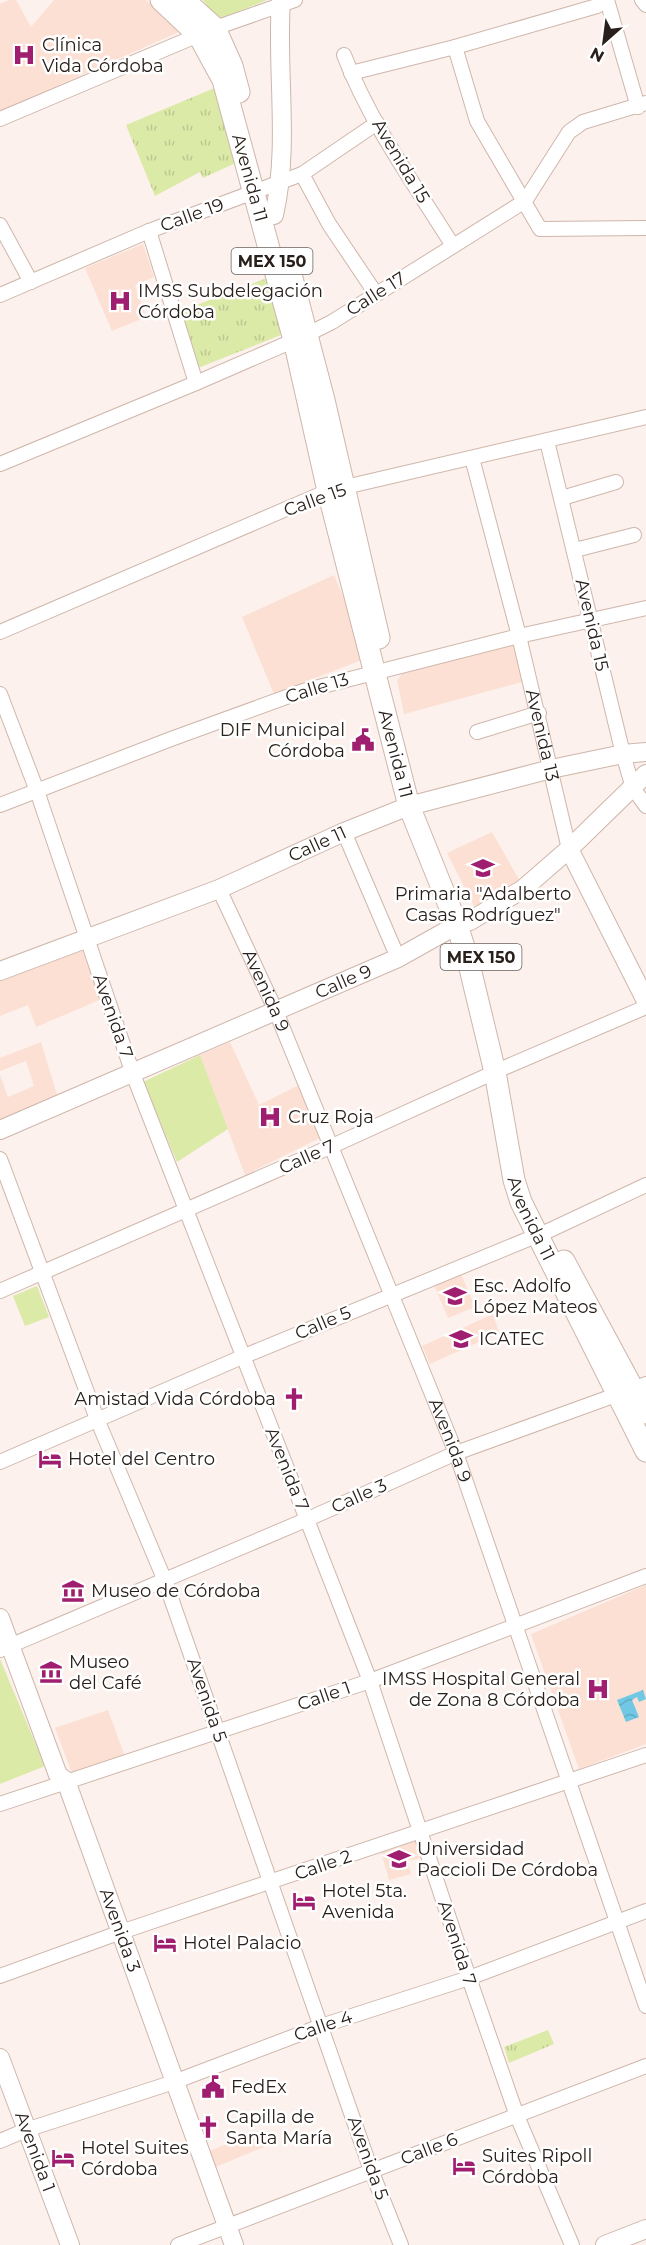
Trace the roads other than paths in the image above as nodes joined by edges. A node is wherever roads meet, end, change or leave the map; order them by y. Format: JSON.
{"nodes":[{"id":1,"x":161,"y":0,"type":"edge"},
{"id":2,"x":183,"y":0,"type":"edge"},
{"id":3,"x":607,"y":0,"type":"edge"},
{"id":4,"x":642,"y":0,"type":"edge"},
{"id":5,"x":284,"y":1,"type":"edge"},
{"id":6,"x":646,"y":5,"type":"edge"},
{"id":7,"x":207,"y":32,"type":"junction"},
{"id":8,"x":455,"y":47,"type":"junction"},
{"id":9,"x":344,"y":55,"type":"dead end"},
{"id":10,"x":351,"y":73,"type":"junction"},
{"id":11,"x":642,"y":105,"type":"edge"},
{"id":12,"x":0,"y":119,"type":"edge"},
{"id":13,"x":377,"y":123,"type":"junction"},
{"id":14,"x":302,"y":174,"type":"junction"},
{"id":15,"x":266,"y":188,"type":"junction"},
{"id":16,"x":525,"y":201,"type":"junction"},
{"id":17,"x":0,"y":225,"type":"edge"},
{"id":18,"x":646,"y":228,"type":"edge"},
{"id":19,"x":149,"y":231,"type":"junction"},
{"id":20,"x":453,"y":246,"type":"junction"},
{"id":21,"x":280,"y":261,"type":"junction"},
{"id":22,"x":31,"y":282,"type":"junction"},
{"id":23,"x":376,"y":294,"type":"junction"},
{"id":24,"x":0,"y":295,"type":"edge"},
{"id":25,"x":301,"y":337,"type":"junction"},
{"id":26,"x":196,"y":382,"type":"junction"},
{"id":27,"x":646,"y":417,"type":"edge"},
{"id":28,"x":547,"y":441,"type":"junction"},
{"id":29,"x":472,"y":458,"type":"junction"},
{"id":30,"x":0,"y":464,"type":"edge"},
{"id":31,"x":616,"y":482,"type":"dead end"},
{"id":32,"x":337,"y":490,"type":"junction"},
{"id":33,"x":562,"y":498,"type":"junction"},
{"id":34,"x":634,"y":536,"type":"dead end"},
{"id":35,"x":575,"y":550,"type":"junction"},
{"id":36,"x":646,"y":608,"type":"edge"},
{"id":37,"x":589,"y":620,"type":"junction"},
{"id":38,"x":0,"y":632,"type":"edge"},
{"id":39,"x":519,"y":636,"type":"junction"},
{"id":40,"x":379,"y":671,"type":"junction"},
{"id":41,"x":0,"y":694,"type":"edge"},
{"id":42,"x":538,"y":713,"type":"junction"},
{"id":43,"x":477,"y":732,"type":"dead end"},
{"id":44,"x":646,"y":753,"type":"edge"},
{"id":45,"x":623,"y":754,"type":"junction"},
{"id":46,"x":551,"y":769,"type":"junction"},
{"id":47,"x":646,"y":774,"type":"edge"},
{"id":48,"x":633,"y":788,"type":"junction"},
{"id":49,"x":37,"y":791,"type":"junction"},
{"id":50,"x":0,"y":805,"type":"edge"},
{"id":51,"x":415,"y":805,"type":"junction"},
{"id":52,"x":646,"y":806,"type":"edge"},
{"id":53,"x":344,"y":832,"type":"junction"},
{"id":54,"x":569,"y":849,"type":"junction"},
{"id":55,"x":219,"y":889,"type":"junction"},
{"id":56,"x":463,"y":923,"type":"junction"},
{"id":57,"x":86,"y":939,"type":"junction"},
{"id":58,"x":398,"y":958,"type":"junction"},
{"id":59,"x":0,"y":971,"type":"edge"},
{"id":60,"x":646,"y":1001,"type":"edge"},
{"id":61,"x":646,"y":1007,"type":"edge"},
{"id":62,"x":275,"y":1009,"type":"junction"},
{"id":63,"x":501,"y":1070,"type":"junction"},
{"id":64,"x":133,"y":1074,"type":"junction"},
{"id":65,"x":0,"y":1130,"type":"edge"},
{"id":66,"x":330,"y":1147,"type":"junction"},
{"id":67,"x":0,"y":1159,"type":"edge"},
{"id":68,"x":646,"y":1185,"type":"edge"},
{"id":69,"x":186,"y":1210,"type":"junction"},
{"id":70,"x":542,"y":1233,"type":"junction"},
{"id":71,"x":42,"y":1273,"type":"junction"},
{"id":72,"x":0,"y":1291,"type":"edge"},
{"id":73,"x":392,"y":1295,"type":"junction"},
{"id":74,"x":242,"y":1357,"type":"junction"},
{"id":75,"x":632,"y":1390,"type":"edge"},
{"id":76,"x":646,"y":1413,"type":"edge"},
{"id":77,"x":97,"y":1419,"type":"junction"},
{"id":78,"x":646,"y":1451,"type":"edge"},
{"id":79,"x":456,"y":1453,"type":"junction"},
{"id":80,"x":0,"y":1462,"type":"edge"},
{"id":81,"x":308,"y":1519,"type":"junction"},
{"id":82,"x":646,"y":1576,"type":"edge"},
{"id":83,"x":165,"y":1581,"type":"junction"},
{"id":84,"x":0,"y":1618,"type":"edge"},
{"id":85,"x":516,"y":1625,"type":"junction"},
{"id":86,"x":5,"y":1648,"type":"edge"},
{"id":87,"x":370,"y":1681,"type":"junction"},
{"id":88,"x":218,"y":1733,"type":"junction"},
{"id":89,"x":646,"y":1755,"type":"edge"},
{"id":90,"x":66,"y":1781,"type":"junction"},
{"id":91,"x":569,"y":1781,"type":"junction"},
{"id":92,"x":0,"y":1804,"type":"edge"},
{"id":93,"x":420,"y":1832,"type":"junction"},
{"id":94,"x":270,"y":1882,"type":"junction"},
{"id":95,"x":646,"y":1911,"type":"edge"},
{"id":96,"x":617,"y":1923,"type":"junction"},
{"id":97,"x":121,"y":1932,"type":"junction"},
{"id":98,"x":0,"y":1976,"type":"edge"},
{"id":99,"x":469,"y":1978,"type":"junction"},
{"id":100,"x":646,"y":2006,"type":"edge"},
{"id":101,"x":321,"y":2026,"type":"junction"},
{"id":102,"x":0,"y":2058,"type":"edge"},
{"id":103,"x":646,"y":2066,"type":"edge"},
{"id":104,"x":174,"y":2082,"type":"junction"},
{"id":105,"x":517,"y":2116,"type":"junction"},
{"id":106,"x":26,"y":2130,"type":"junction"},
{"id":107,"x":0,"y":2141,"type":"edge"},
{"id":108,"x":371,"y":2170,"type":"junction"},
{"id":109,"x":227,"y":2226,"type":"junction"},
{"id":110,"x":646,"y":2229,"type":"edge"},
{"id":111,"x":70,"y":2245,"type":"edge"},
{"id":112,"x":178,"y":2245,"type":"edge"},
{"id":113,"x":234,"y":2245,"type":"edge"},
{"id":114,"x":400,"y":2245,"type":"edge"},
{"id":115,"x":572,"y":2245,"type":"edge"},
{"id":116,"x":605,"y":2245,"type":"edge"}],
"edges":[{"from":1,"to":7,"type":"main road","number":"MEX 150"},
{"from":2,"to":7,"type":"main road","number":"MEX 150"},
{"from":3,"to":8,"type":"street"},
{"from":3,"to":11,"type":"street"},
{"from":4,"to":6,"type":"street"},
{"from":5,"to":7,"type":"street"},
{"from":5,"to":15,"type":"main road","name":"Avenida 11"},
{"from":7,"to":12,"type":"street"},
{"from":7,"to":15,"type":"main road","number":"MEX 150"},
{"from":8,"to":10,"type":"street"},
{"from":8,"to":16,"type":"street"},
{"from":9,"to":10,"type":"street","name":"Avenida 15"},
{"from":10,"to":13,"type":"street","name":"Avenida 15"},
{"from":11,"to":16,"type":"street","name":"Calle 17"},
{"from":13,"to":14,"type":"street","name":"Calle 19"},
{"from":13,"to":20,"type":"street","name":"Avenida 15"},
{"from":14,"to":15,"type":"street","name":"Calle 19"},
{"from":14,"to":23,"type":"street"},
{"from":15,"to":19,"type":"street","name":"Calle 19"},
{"from":15,"to":21,"type":"main road","name":"Avenida 11","number":"MEX 150"},
{"from":15,"to":21,"type":"main road","name":"Avenida 11","number":"MEX 150"},
{"from":16,"to":18,"type":"street"},
{"from":16,"to":20,"type":"street","name":"Calle 17"},
{"from":17,"to":22,"type":"street"},
{"from":19,"to":22,"type":"street","name":"Calle 19"},
{"from":19,"to":26,"type":"street"},
{"from":20,"to":23,"type":"street","name":"Calle 17"},
{"from":21,"to":25,"type":"main road","name":"Avenida 11","number":"MEX 150"},
{"from":22,"to":24,"type":"street","name":"Calle 19"},
{"from":23,"to":25,"type":"street","name":"Calle 17"},
{"from":25,"to":26,"type":"street","name":"Calle 17"},
{"from":25,"to":32,"type":"main road","name":"Avenida 11","number":"MEX 150"},
{"from":26,"to":30,"type":"street","name":"Calle 17"},
{"from":27,"to":28,"type":"street","name":"Calle 15"},
{"from":28,"to":29,"type":"street","name":"Calle 15"},
{"from":28,"to":33,"type":"street","name":"Avenida 15"},
{"from":29,"to":32,"type":"street","name":"Calle 15"},
{"from":29,"to":39,"type":"street","name":"Avenida 13"},
{"from":31,"to":33,"type":"street"},
{"from":32,"to":38,"type":"street","name":"Calle 15"},
{"from":32,"to":40,"type":"main road","name":"Avenida 11","number":"MEX 150"},
{"from":33,"to":35,"type":"street","name":"Avenida 15"},
{"from":34,"to":35,"type":"street"},
{"from":35,"to":37,"type":"street","name":"Avenida 15"},
{"from":36,"to":37,"type":"street","name":"Calle 13"},
{"from":37,"to":39,"type":"street","name":"Calle 13"},
{"from":37,"to":45,"type":"street","name":"Avenida 15"},
{"from":39,"to":40,"type":"street","name":"Calle 13"},
{"from":39,"to":42,"type":"street","name":"Avenida 13"},
{"from":40,"to":49,"type":"street","name":"Calle 13"},
{"from":40,"to":51,"type":"main road","name":"Avenida 11","number":"MEX 150"},
{"from":41,"to":49,"type":"street","name":"Avenida 7"},
{"from":42,"to":43,"type":"street"},
{"from":42,"to":46,"type":"street","name":"Avenida 13"},
{"from":44,"to":45,"type":"main road","name":"Calle 11"},
{"from":45,"to":46,"type":"main road","name":"Calle 11"},
{"from":45,"to":48,"type":"street","name":"Avenida 15"},
{"from":46,"to":51,"type":"main road","name":"Calle 11"},
{"from":46,"to":54,"type":"street","name":"Avenida 13"},
{"from":47,"to":48,"type":"main road","name":"Calle 9"},
{"from":48,"to":52,"type":"street","name":"Avenida 15"},
{"from":48,"to":54,"type":"main road","name":"Calle 9"},
{"from":49,"to":50,"type":"street","name":"Calle 13"},
{"from":49,"to":57,"type":"street","name":"Avenida 7"},
{"from":51,"to":53,"type":"main road","name":"Calle 11"},
{"from":51,"to":56,"type":"main road","name":"Avenida 11","number":"MEX 150"},
{"from":53,"to":55,"type":"main road","name":"Calle 11"},
{"from":53,"to":58,"type":"street"},
{"from":54,"to":56,"type":"main road","name":"Calle 9"},
{"from":54,"to":60,"type":"main road","name":"Avenida 13"},
{"from":55,"to":57,"type":"main road","name":"Calle 11"},
{"from":55,"to":62,"type":"street","name":"Avenida 9"},
{"from":56,"to":58,"type":"main road","name":"Calle 9"},
{"from":56,"to":63,"type":"main road","name":"Avenida 11","number":"MEX 150"},
{"from":57,"to":59,"type":"main road","name":"Calle 11"},
{"from":57,"to":64,"type":"street","name":"Avenida 7"},
{"from":58,"to":62,"type":"main road","name":"Calle 9"},
{"from":61,"to":63,"type":"street","name":"Calle 7"},
{"from":62,"to":64,"type":"main road","name":"Calle 9"},
{"from":62,"to":66,"type":"street","name":"Avenida 9"},
{"from":63,"to":66,"type":"street","name":"Calle 7"},
{"from":63,"to":70,"type":"main road","name":"Avenida 11","number":"MEX 150"},
{"from":64,"to":65,"type":"main road","name":"Calle 9"},
{"from":64,"to":69,"type":"street","name":"Avenida 7"},
{"from":66,"to":69,"type":"street","name":"Calle 7"},
{"from":66,"to":73,"type":"street","name":"Avenida 9"},
{"from":67,"to":71,"type":"street","name":"Avenida 5"},
{"from":68,"to":70,"type":"street","name":"Calle 5"},
{"from":69,"to":71,"type":"street","name":"Calle 7"},
{"from":69,"to":74,"type":"street","name":"Avenida 7"},
{"from":70,"to":73,"type":"street","name":"Calle 5"},
{"from":70,"to":75,"type":"main road","name":"Avenida 11","number":"MEX 150"},
{"from":71,"to":72,"type":"street","name":"Calle 7"},
{"from":71,"to":77,"type":"street","name":"Avenida 5"},
{"from":73,"to":74,"type":"street","name":"Calle 5"},
{"from":73,"to":79,"type":"street","name":"Avenida 9"},
{"from":74,"to":77,"type":"street","name":"Calle 5"},
{"from":74,"to":81,"type":"street","name":"Avenida 7"},
{"from":75,"to":76,"type":"main road","name":"Avenida 11","number":"MEX 150"},
{"from":75,"to":78,"type":"main road","name":"Avenida 11","number":"MEX 150"},
{"from":75,"to":79,"type":"street","name":"Calle 3"},
{"from":77,"to":80,"type":"street","name":"Calle 5"},
{"from":77,"to":83,"type":"street","name":"Avenida 5"},
{"from":79,"to":81,"type":"street","name":"Calle 3"},
{"from":79,"to":85,"type":"street","name":"Avenida 9"},
{"from":81,"to":83,"type":"street","name":"Calle 3"},
{"from":81,"to":87,"type":"street","name":"Avenida 7"},
{"from":82,"to":85,"type":"street","name":"Calle 1"},
{"from":83,"to":86,"type":"street","name":"Calle 3"},
{"from":83,"to":88,"type":"street","name":"Avenida 5"},
{"from":84,"to":86,"type":"main road","name":"Avenida 3"},
{"from":85,"to":87,"type":"street","name":"Calle 1"},
{"from":85,"to":91,"type":"street","name":"Avenida 9"},
{"from":86,"to":90,"type":"main road","name":"Avenida 3"},
{"from":87,"to":88,"type":"street","name":"Calle 1"},
{"from":87,"to":93,"type":"street","name":"Avenida 7"},
{"from":88,"to":90,"type":"street","name":"Calle 1"},
{"from":88,"to":94,"type":"street","name":"Avenida 5"},
{"from":89,"to":91,"type":"street","name":"Calle 2"},
{"from":90,"to":92,"type":"street","name":"Calle 1"},
{"from":90,"to":97,"type":"main road","name":"Avenida 3"},
{"from":91,"to":93,"type":"street","name":"Calle 2"},
{"from":91,"to":96,"type":"street","name":"Avenida 9"},
{"from":93,"to":94,"type":"street","name":"Calle 2"},
{"from":93,"to":99,"type":"street","name":"Avenida 7"},
{"from":94,"to":97,"type":"street","name":"Calle 2"},
{"from":94,"to":101,"type":"street","name":"Avenida 5"},
{"from":95,"to":96,"type":"street","name":"Calle 4"},
{"from":96,"to":99,"type":"street","name":"Calle 4"},
{"from":96,"to":100,"type":"street","name":"Avenida 9"},
{"from":97,"to":98,"type":"street","name":"Calle 2"},
{"from":97,"to":104,"type":"main road","name":"Avenida 3"},
{"from":99,"to":101,"type":"street","name":"Calle 4"},
{"from":99,"to":105,"type":"street","name":"Avenida 7"},
{"from":101,"to":104,"type":"street","name":"Calle 4"},
{"from":101,"to":108,"type":"street","name":"Avenida 5"},
{"from":102,"to":106,"type":"main road","name":"Avenida 1"},
{"from":103,"to":105,"type":"street","name":"Calle 6"},
{"from":104,"to":106,"type":"street","name":"Calle 4"},
{"from":104,"to":109,"type":"main road","name":"Avenida 3"},
{"from":105,"to":108,"type":"street","name":"Calle 6"},
{"from":105,"to":115,"type":"street","name":"Avenida 7"},
{"from":106,"to":107,"type":"street","name":"Calle 4"},
{"from":106,"to":111,"type":"main road","name":"Avenida 1"},
{"from":108,"to":109,"type":"street","name":"Calle 6"},
{"from":108,"to":114,"type":"street","name":"Avenida 5"},
{"from":109,"to":112,"type":"street","name":"Calle 6"},
{"from":109,"to":113,"type":"main road","name":"Avenida 3"},
{"from":110,"to":116,"type":"main road"}]}
